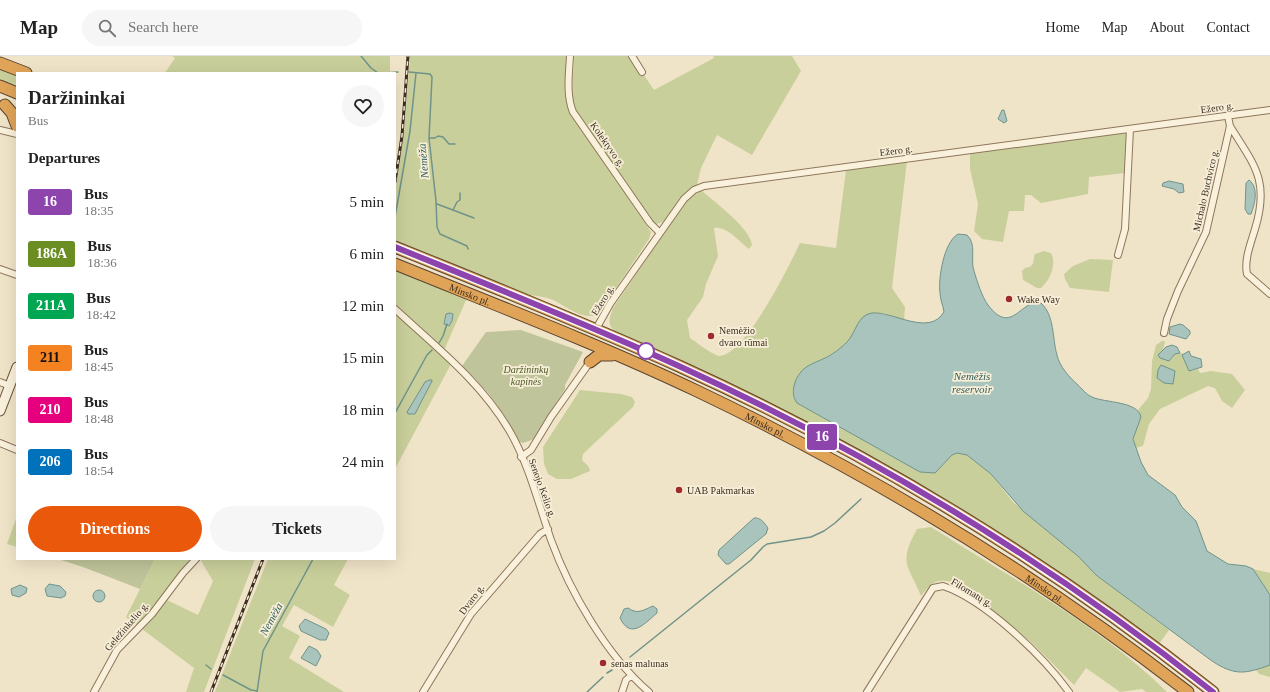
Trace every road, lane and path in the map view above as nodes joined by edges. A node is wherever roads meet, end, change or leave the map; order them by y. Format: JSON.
{"nodes":[{"id":1,"x":570,"y":56,"type":"edge"},
{"id":2,"x":632,"y":56,"type":"edge"},
{"id":3,"x":0,"y":63,"type":"edge"},
{"id":4,"x":23,"y":72,"type":"edge"},
{"id":5,"x":642,"y":72,"type":"dead end"},
{"id":6,"x":0,"y":86,"type":"edge"},
{"id":7,"x":16,"y":93,"type":"edge"},
{"id":8,"x":2,"y":104,"type":"edge"},
{"id":9,"x":16,"y":110,"type":"edge"},
{"id":10,"x":1270,"y":110,"type":"edge"},
{"id":11,"x":1228,"y":116,"type":"junction"},
{"id":12,"x":16,"y":123,"type":"edge"},
{"id":13,"x":1230,"y":126,"type":"junction"},
{"id":14,"x":1130,"y":129,"type":"junction"},
{"id":15,"x":0,"y":130,"type":"edge"},
{"id":16,"x":16,"y":134,"type":"edge"},
{"id":17,"x":659,"y":232,"type":"junction"},
{"id":18,"x":398,"y":248,"type":"edge"},
{"id":19,"x":1118,"y":255,"type":"dead end"},
{"id":20,"x":396,"y":264,"type":"edge"},
{"id":21,"x":0,"y":269,"type":"edge"},
{"id":22,"x":16,"y":275,"type":"edge"},
{"id":23,"x":1269,"y":290,"type":"edge"},
{"id":24,"x":396,"y":310,"type":"edge"},
{"id":25,"x":596,"y":329,"type":"junction"},
{"id":26,"x":1164,"y":333,"type":"dead end"},
{"id":27,"x":582,"y":340,"type":"junction"},
{"id":28,"x":615,"y":355,"type":"junction"},
{"id":29,"x":590,"y":362,"type":"junction"},
{"id":30,"x":16,"y":370,"type":"edge"},
{"id":31,"x":0,"y":382,"type":"edge"},
{"id":32,"x":10,"y":386,"type":"junction"},
{"id":33,"x":0,"y":411,"type":"edge"},
{"id":34,"x":0,"y":443,"type":"edge"},
{"id":35,"x":16,"y":450,"type":"edge"},
{"id":36,"x":521,"y":457,"type":"junction"},
{"id":37,"x":548,"y":529,"type":"junction"},
{"id":38,"x":195,"y":560,"type":"edge"},
{"id":39,"x":631,"y":676,"type":"junction"},
{"id":40,"x":94,"y":692,"type":"edge"},
{"id":41,"x":424,"y":692,"type":"edge"},
{"id":42,"x":622,"y":692,"type":"edge"},
{"id":43,"x":649,"y":692,"type":"edge"},
{"id":44,"x":867,"y":692,"type":"edge"},
{"id":45,"x":1069,"y":692,"type":"edge"},
{"id":46,"x":1188,"y":692,"type":"edge"},
{"id":47,"x":1213,"y":692,"type":"edge"}],
"edges":[{"from":1,"to":17,"type":"street","name":"Kolektyvo g."},
{"from":2,"to":5,"type":"street"},
{"from":3,"to":4,"type":"highway"},
{"from":6,"to":7,"type":"highway"},
{"from":8,"to":9,"type":"highway"},
{"from":8,"to":12,"type":"highway"},
{"from":10,"to":11,"type":"street","name":"Ežero g."},
{"from":11,"to":13,"type":"street","name":"Michalo Buchvico g."},
{"from":11,"to":14,"type":"street","name":"Ežero g."},
{"from":13,"to":23,"type":"street"},
{"from":13,"to":26,"type":"street","name":"Michalo Buchvico g."},
{"from":14,"to":17,"type":"street","name":"Ežero g."},
{"from":14,"to":19,"type":"street"},
{"from":15,"to":16,"type":"street"},
{"from":17,"to":25,"type":"street","name":"Ežero g."},
{"from":18,"to":25,"type":"highway","name":"Minsko pl."},
{"from":20,"to":27,"type":"highway","name":"Minsko pl."},
{"from":21,"to":22,"type":"street"},
{"from":24,"to":36,"type":"street","name":"Senojo Kelio g."},
{"from":25,"to":47,"type":"highway","name":"Minsko pl."},
{"from":27,"to":28,"type":"highway","name":"Minsko pl."},
{"from":27,"to":29,"type":"highway"},
{"from":28,"to":29,"type":"highway"},
{"from":28,"to":46,"type":"highway","name":"Minsko pl."},
{"from":29,"to":36,"type":"street"},
{"from":30,"to":32,"type":"main road"},
{"from":31,"to":32,"type":"street"},
{"from":32,"to":33,"type":"main road"},
{"from":34,"to":35,"type":"street"},
{"from":36,"to":37,"type":"street","name":"Senojo Kelio g."},
{"from":37,"to":39,"type":"street","name":"Senojo Kelio g."},
{"from":37,"to":41,"type":"street","name":"Dvaro g."},
{"from":38,"to":40,"type":"street","name":"Geležinkelio g."},
{"from":39,"to":42,"type":"street"},
{"from":39,"to":43,"type":"street","name":"Senojo Kelio g."},
{"from":44,"to":45,"type":"street","name":"Filomatų g."}]}
